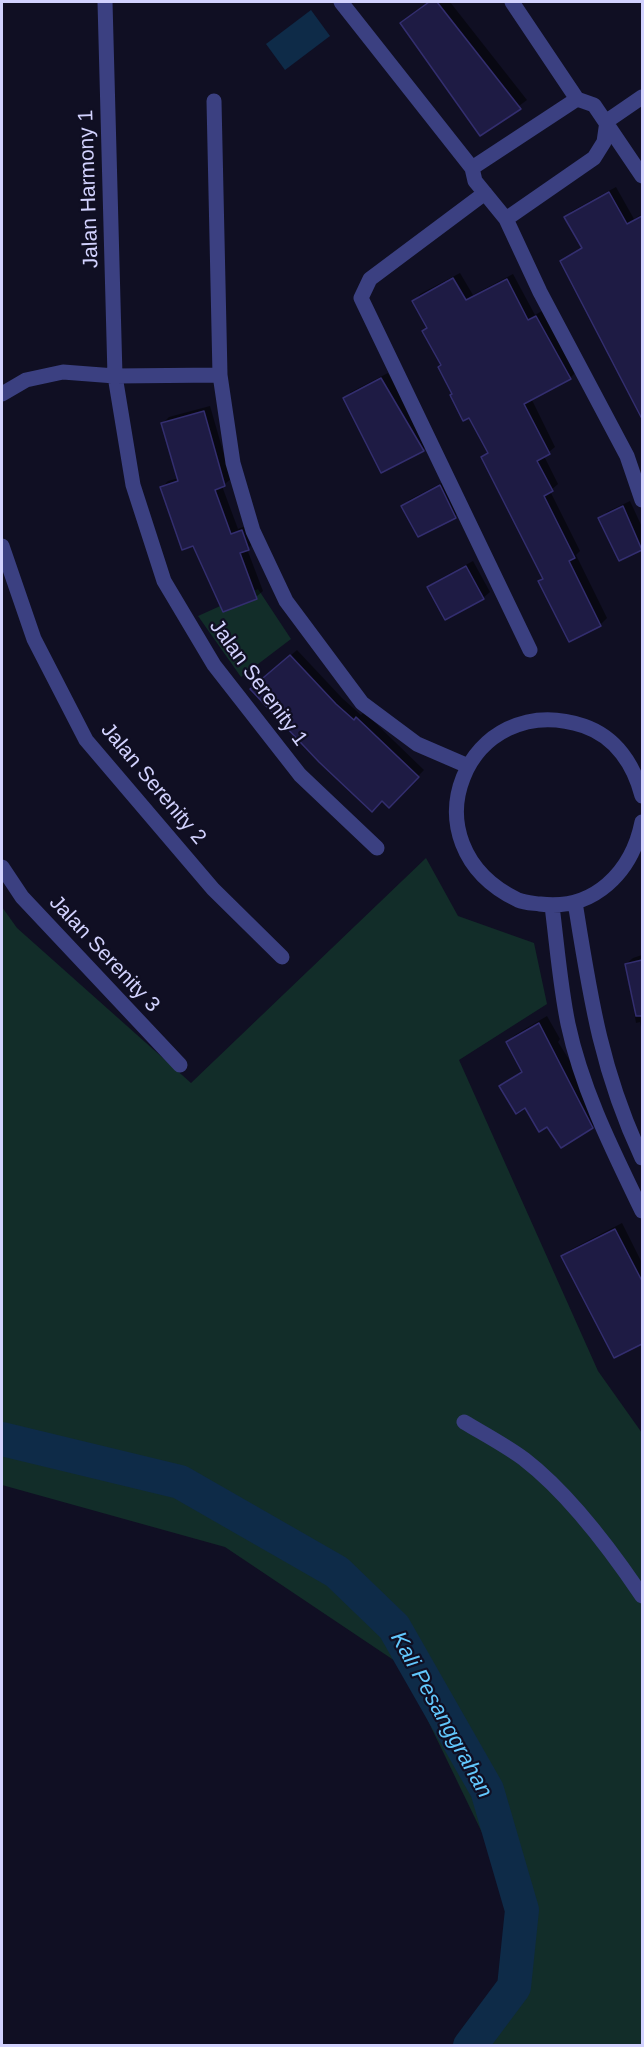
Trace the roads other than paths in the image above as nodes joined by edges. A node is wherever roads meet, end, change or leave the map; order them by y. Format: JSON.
{"nodes":[{"id":1,"x":105,"y":2,"type":"edge"},
{"id":2,"x":341,"y":2,"type":"edge"},
{"id":3,"x":512,"y":2,"type":"edge"},
{"id":4,"x":642,"y":96,"type":"edge"},
{"id":5,"x":578,"y":99,"type":"junction"},
{"id":6,"x":214,"y":101,"type":"dead end"},
{"id":7,"x":607,"y":121,"type":"junction"},
{"id":8,"x":472,"y":168,"type":"junction"},
{"id":9,"x":642,"y":176,"type":"edge"},
{"id":10,"x":485,"y":193,"type":"junction"},
{"id":11,"x":506,"y":219,"type":"junction"},
{"id":12,"x":220,"y":375,"type":"junction"},
{"id":13,"x":115,"y":376,"type":"junction"},
{"id":14,"x":2,"y":394,"type":"edge"},
{"id":15,"x":642,"y":500,"type":"edge"},
{"id":16,"x":2,"y":546,"type":"edge"},
{"id":17,"x":530,"y":650,"type":"dead end"},
{"id":18,"x":468,"y":766,"type":"junction"},
{"id":19,"x":640,"y":778,"type":"edge"},
{"id":20,"x":642,"y":796,"type":"edge"},
{"id":21,"x":642,"y":822,"type":"edge"},
{"id":22,"x":377,"y":848,"type":"dead end"},
{"id":23,"x":2,"y":867,"type":"edge"},
{"id":24,"x":575,"y":902,"type":"junction"},
{"id":25,"x":552,"y":906,"type":"junction"},
{"id":26,"x":282,"y":957,"type":"dead end"},
{"id":27,"x":180,"y":1065,"type":"dead end"},
{"id":28,"x":642,"y":1158,"type":"edge"},
{"id":29,"x":642,"y":1211,"type":"edge"},
{"id":30,"x":465,"y":1422,"type":"dead end"},
{"id":31,"x":642,"y":1596,"type":"edge"}],
"edges":[{"from":1,"to":13,"type":"street","name":"Jalan Harmony 1"},
{"from":2,"to":8,"type":"street"},
{"from":3,"to":5,"type":"street"},
{"from":4,"to":7,"type":"street"},
{"from":5,"to":7,"type":"street"},
{"from":5,"to":8,"type":"street"},
{"from":6,"to":12,"type":"street"},
{"from":7,"to":9,"type":"street"},
{"from":7,"to":11,"type":"street"},
{"from":8,"to":10,"type":"street"},
{"from":10,"to":11,"type":"street"},
{"from":10,"to":17,"type":"street"},
{"from":11,"to":15,"type":"street"},
{"from":12,"to":13,"type":"street"},
{"from":12,"to":18,"type":"street"},
{"from":13,"to":14,"type":"street"},
{"from":13,"to":22,"type":"street","name":"Jalan Serenity 1"},
{"from":16,"to":26,"type":"street","name":"Jalan Serenity 2"},
{"from":18,"to":19,"type":"street"},
{"from":18,"to":25,"type":"street"},
{"from":19,"to":20,"type":"street"},
{"from":21,"to":24,"type":"street"},
{"from":23,"to":27,"type":"street","name":"Jalan Serenity 3"},
{"from":24,"to":25,"type":"street"},
{"from":24,"to":28,"type":"street"},
{"from":25,"to":29,"type":"street"},
{"from":30,"to":31,"type":"street"}]}
